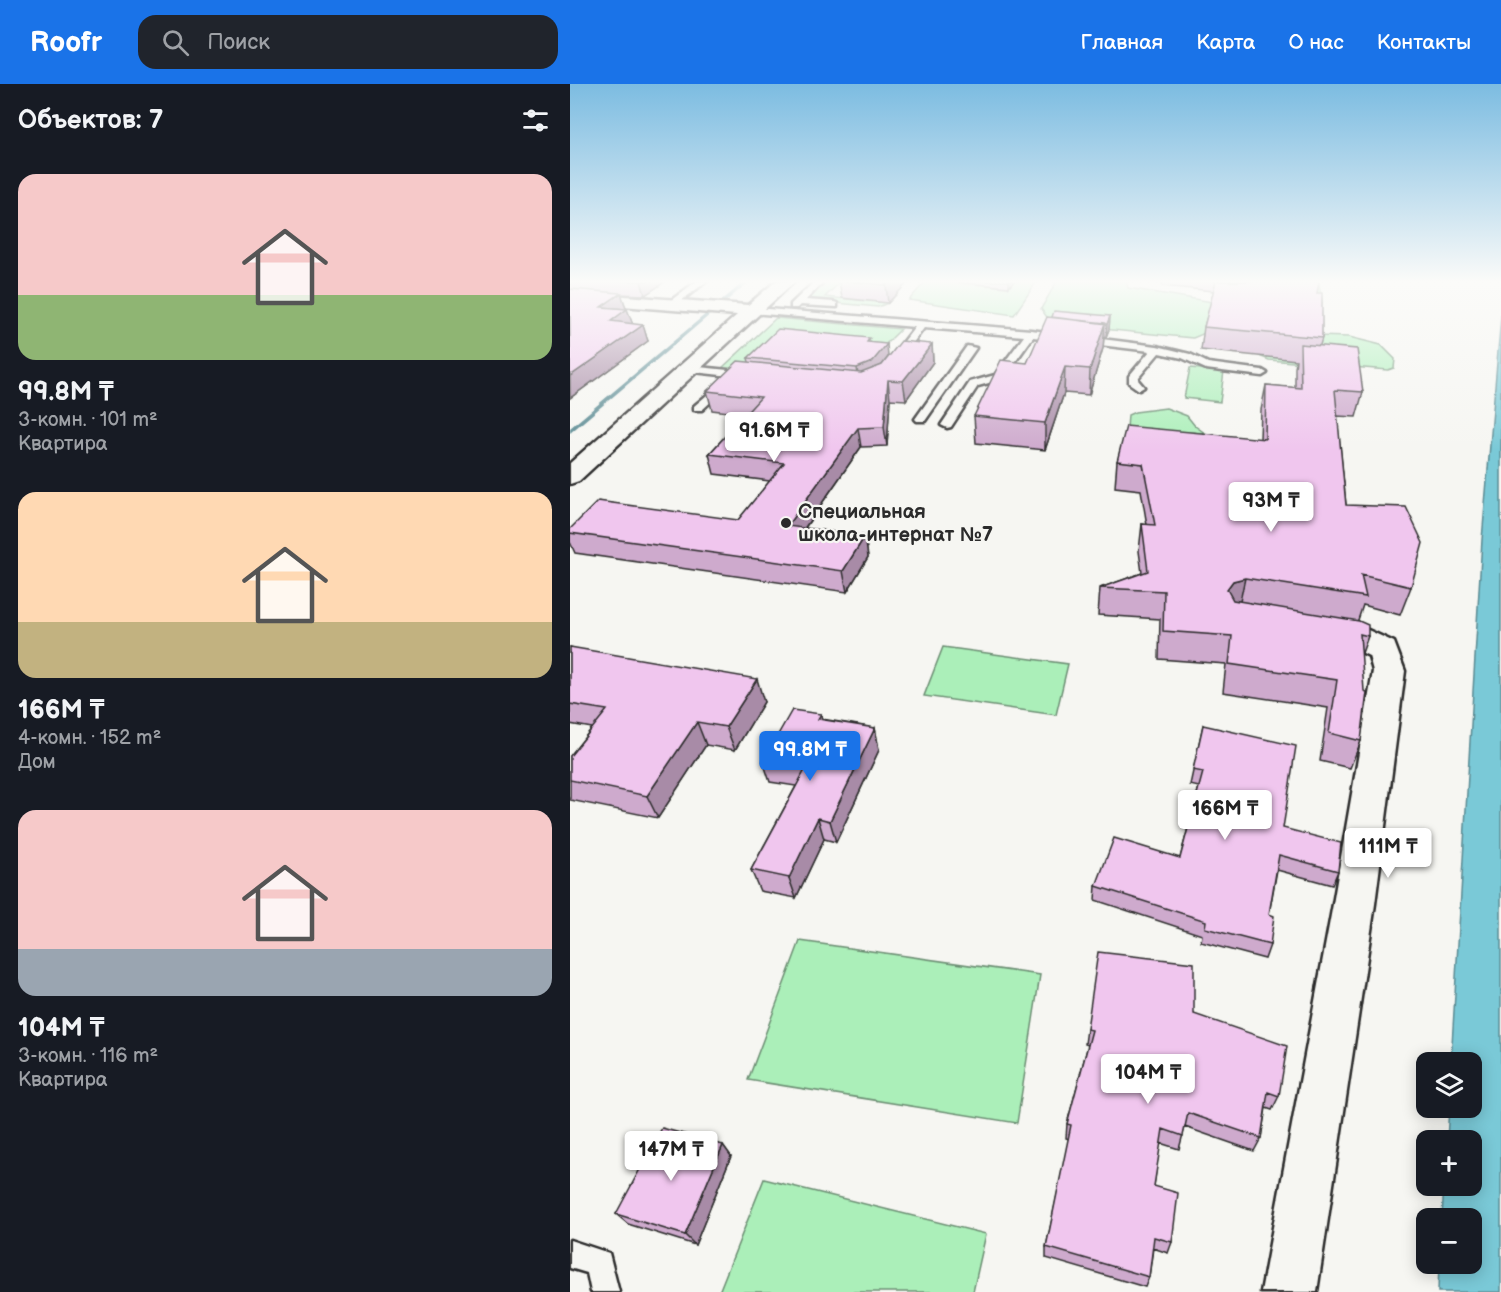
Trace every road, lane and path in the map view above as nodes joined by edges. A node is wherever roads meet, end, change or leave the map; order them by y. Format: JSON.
{"nodes":[{"id":1,"x":724,"y":337,"type":"edge"},
{"id":2,"x":912,"y":337,"type":"edge"},
{"id":3,"x":1028,"y":337,"type":"edge"},
{"id":4,"x":1065,"y":337,"type":"edge"},
{"id":5,"x":971,"y":348,"type":"dead end"},
{"id":6,"x":1157,"y":349,"type":"junction"},
{"id":7,"x":892,"y":363,"type":"edge"},
{"id":8,"x":689,"y":369,"type":"junction"},
{"id":9,"x":1262,"y":373,"type":"dead end"},
{"id":10,"x":734,"y":374,"type":"junction"},
{"id":11,"x":757,"y":376,"type":"edge"},
{"id":12,"x":948,"y":380,"type":"junction"},
{"id":13,"x":974,"y":384,"type":"junction"},
{"id":14,"x":1139,"y":387,"type":"dead end"},
{"id":15,"x":698,"y":408,"type":"dead end"},
{"id":16,"x":921,"y":419,"type":"dead end"},
{"id":17,"x":947,"y":425,"type":"dead end"},
{"id":18,"x":570,"y":476,"type":"edge"},
{"id":19,"x":1282,"y":625,"type":"edge"},
{"id":20,"x":570,"y":1254,"type":"edge"},
{"id":21,"x":605,"y":1292,"type":"edge"},
{"id":22,"x":1289,"y":1292,"type":"edge"}],
"edges":[{"from":1,"to":8,"type":"street"},
{"from":2,"to":7,"type":"lane"},
{"from":3,"to":13,"type":"lane"},
{"from":4,"to":6,"type":"lane"},
{"from":5,"to":12,"type":"lane"},
{"from":6,"to":9,"type":"lane"},
{"from":6,"to":14,"type":"lane"},
{"from":8,"to":10,"type":"lane"},
{"from":8,"to":18,"type":"street"},
{"from":10,"to":11,"type":"lane"},
{"from":10,"to":15,"type":"lane"},
{"from":12,"to":13,"type":"lane"},
{"from":12,"to":16,"type":"lane"},
{"from":13,"to":17,"type":"lane"},
{"from":19,"to":22,"type":"street"},
{"from":20,"to":21,"type":"lane"}]}
